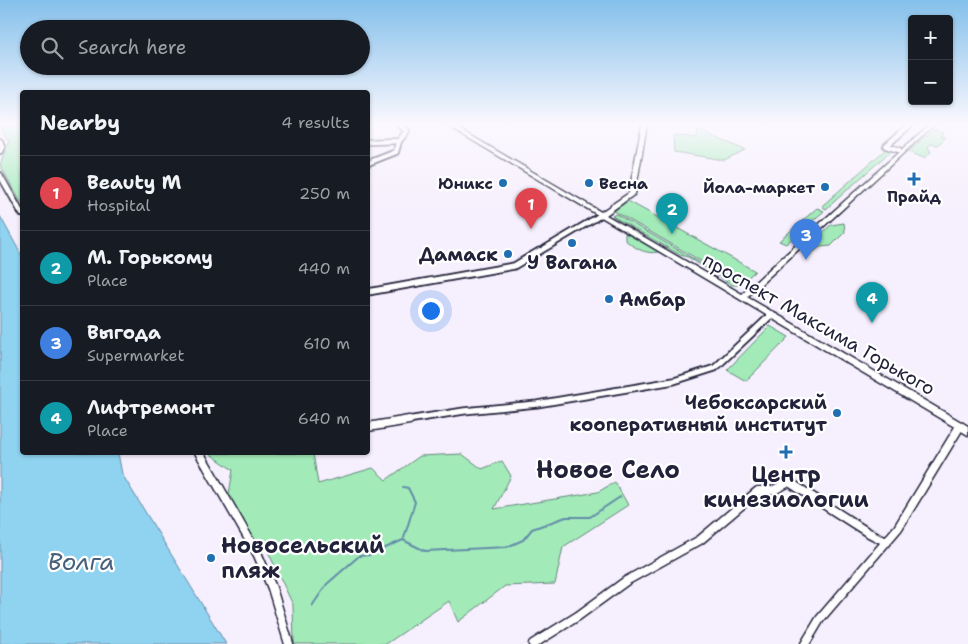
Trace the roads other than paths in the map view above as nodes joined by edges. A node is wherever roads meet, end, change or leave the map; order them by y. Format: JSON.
{"nodes":[{"id":1,"x":391,"y":154,"type":"edge"},
{"id":2,"x":500,"y":154,"type":"edge"},
{"id":3,"x":639,"y":154,"type":"edge"},
{"id":4,"x":897,"y":154,"type":"edge"},
{"id":5,"x":370,"y":162,"type":"edge"},
{"id":6,"x":0,"y":175,"type":"edge"},
{"id":7,"x":20,"y":210,"type":"edge"},
{"id":8,"x":602,"y":214,"type":"junction"},
{"id":9,"x":370,"y":292,"type":"edge"},
{"id":10,"x":741,"y":295,"type":"junction"},
{"id":11,"x":770,"y":315,"type":"junction"},
{"id":12,"x":925,"y":404,"type":"junction"},
{"id":13,"x":370,"y":427,"type":"edge"},
{"id":14,"x":964,"y":427,"type":"edge"},
{"id":15,"x":201,"y":455,"type":"edge"},
{"id":16,"x":886,"y":542,"type":"junction"},
{"id":17,"x":289,"y":644,"type":"edge"},
{"id":18,"x":533,"y":644,"type":"edge"},
{"id":19,"x":804,"y":644,"type":"edge"}],
"edges":[{"from":1,"to":5,"type":"street"},
{"from":2,"to":8,"type":"main road","name":"проспект Максима Горького"},
{"from":3,"to":8,"type":"main road"},
{"from":4,"to":10,"type":"main road"},
{"from":6,"to":7,"type":"street"},
{"from":8,"to":9,"type":"street"},
{"from":8,"to":10,"type":"main road","name":"проспект Максима Горького"},
{"from":10,"to":11,"type":"main road","name":"проспект Максима Горького"},
{"from":10,"to":12,"type":"main road","name":"проспект Максима Горького"},
{"from":11,"to":12,"type":"main road","name":"проспект Максима Горького"},
{"from":11,"to":13,"type":"street"},
{"from":12,"to":14,"type":"main road","name":"проспект Максима Горького"},
{"from":14,"to":16,"type":"street"},
{"from":15,"to":17,"type":"street"},
{"from":16,"to":18,"type":"street"},
{"from":16,"to":19,"type":"street"}]}
